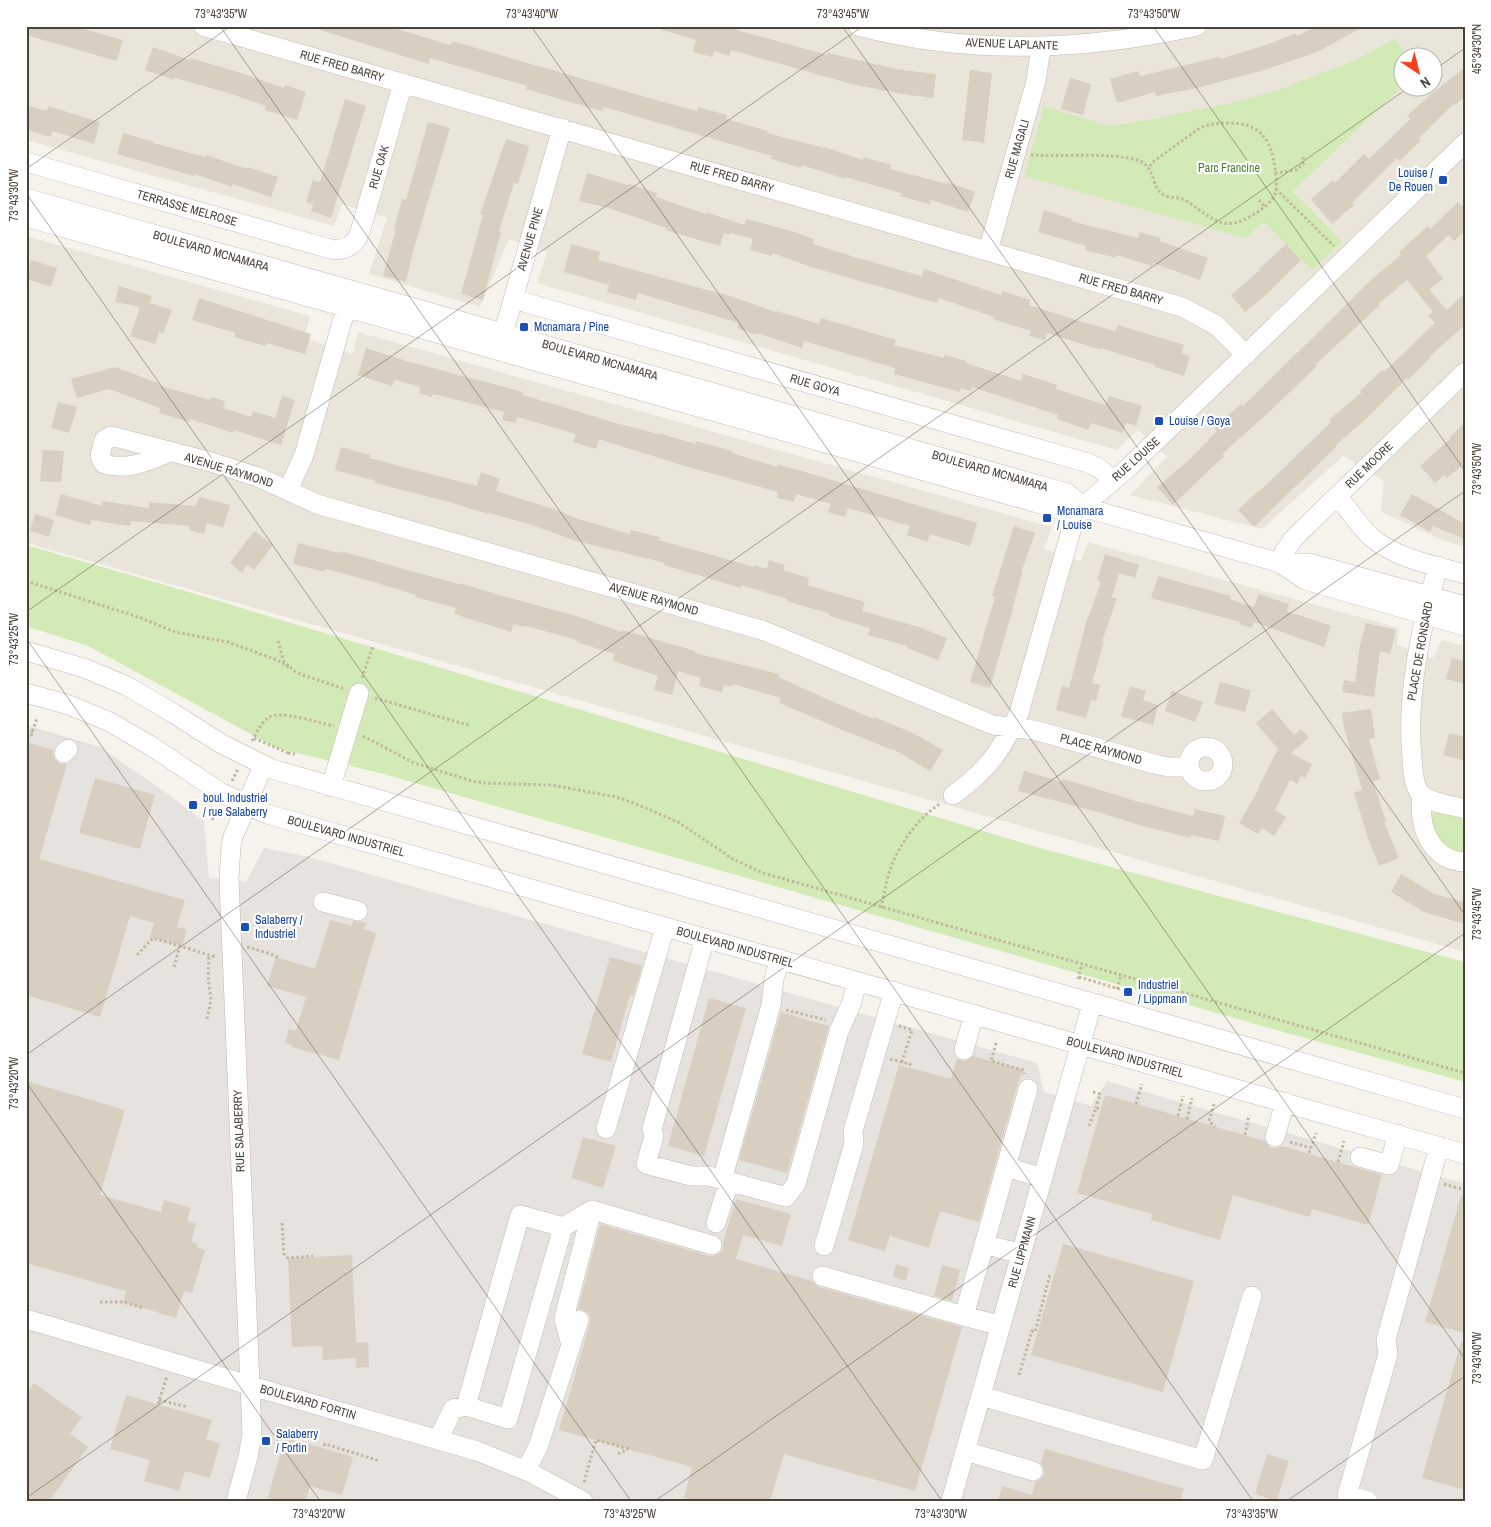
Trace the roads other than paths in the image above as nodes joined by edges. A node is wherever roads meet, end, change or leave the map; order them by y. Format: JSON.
{"nodes":[{"id":1,"x":203,"y":26,"type":"edge"},
{"id":2,"x":858,"y":26,"type":"edge"},
{"id":3,"x":1196,"y":26,"type":"edge"},
{"id":4,"x":235,"y":31,"type":"edge"},
{"id":5,"x":1041,"y":47,"type":"junction"},
{"id":6,"x":403,"y":83,"type":"junction"},
{"id":7,"x":562,"y":128,"type":"junction"},
{"id":8,"x":1461,"y":153,"type":"edge"},
{"id":9,"x":26,"y":162,"type":"edge"},
{"id":10,"x":26,"y":198,"type":"edge"},
{"id":11,"x":26,"y":217,"type":"edge"},
{"id":12,"x":349,"y":247,"type":"joint"},
{"id":13,"x":988,"y":251,"type":"junction"},
{"id":14,"x":512,"y":299,"type":"junction"},
{"id":15,"x":346,"y":308,"type":"junction"},
{"id":16,"x":501,"y":342,"type":"junction"},
{"id":17,"x":1246,"y":354,"type":"junction"},
{"id":18,"x":1465,"y":372,"type":"edge"},
{"id":19,"x":170,"y":452,"type":"dead end"},
{"id":20,"x":1113,"y":480,"type":"junction"},
{"id":21,"x":288,"y":490,"type":"junction"},
{"id":22,"x":1337,"y":496,"type":"junction"},
{"id":23,"x":1083,"y":507,"type":"junction"},
{"id":24,"x":1280,"y":563,"type":"junction"},
{"id":25,"x":1438,"y":566,"type":"junction"},
{"id":26,"x":1465,"y":574,"type":"edge"},
{"id":27,"x":1430,"y":596,"type":"junction"},
{"id":28,"x":1465,"y":606,"type":"edge"},
{"id":29,"x":1425,"y":615,"type":"junction"},
{"id":30,"x":1465,"y":626,"type":"edge"},
{"id":31,"x":26,"y":651,"type":"edge"},
{"id":32,"x":26,"y":693,"type":"edge"},
{"id":33,"x":359,"y":693,"type":"road end"},
{"id":34,"x":1013,"y":727,"type":"junction"},
{"id":35,"x":264,"y":766,"type":"junction"},
{"id":36,"x":1189,"y":767,"type":"dead end"},
{"id":37,"x":331,"y":787,"type":"junction"},
{"id":38,"x":953,"y":795,"type":"dead end"},
{"id":39,"x":1422,"y":795,"type":"junction"},
{"id":40,"x":247,"y":805,"type":"junction"},
{"id":41,"x":1465,"y":809,"type":"edge"},
{"id":42,"x":1465,"y":862,"type":"edge"},
{"id":43,"x":323,"y":902,"type":"dead end"},
{"id":44,"x":358,"y":911,"type":"dead end"},
{"id":45,"x":665,"y":927,"type":"junction"},
{"id":46,"x":705,"y":938,"type":"junction"},
{"id":47,"x":780,"y":959,"type":"junction"},
{"id":48,"x":857,"y":981,"type":"junction"},
{"id":49,"x":894,"y":991,"type":"junction"},
{"id":50,"x":1092,"y":1004,"type":"junction"},
{"id":51,"x":974,"y":1014,"type":"junction"},
{"id":52,"x":1080,"y":1044,"type":"junction"},
{"id":53,"x":964,"y":1050,"type":"dead end"},
{"id":54,"x":1026,"y":1085,"type":"road end"},
{"id":55,"x":1285,"y":1102,"type":"junction"},
{"id":56,"x":1465,"y":1110,"type":"edge"},
{"id":57,"x":606,"y":1129,"type":"dead end"},
{"id":58,"x":1398,"y":1134,"type":"junction"},
{"id":59,"x":1279,"y":1138,"type":"road end"},
{"id":60,"x":1439,"y":1146,"type":"junction"},
{"id":61,"x":1465,"y":1154,"type":"edge"},
{"id":62,"x":1360,"y":1157,"type":"dead end"},
{"id":63,"x":1006,"y":1167,"type":"junction"},
{"id":64,"x":1043,"y":1178,"type":"junction"},
{"id":65,"x":726,"y":1181,"type":"junction"},
{"id":66,"x":592,"y":1210,"type":"junction"},
{"id":67,"x":716,"y":1223,"type":"dead end"},
{"id":68,"x":563,"y":1227,"type":"junction"},
{"id":69,"x":712,"y":1244,"type":"dead end"},
{"id":70,"x":984,"y":1244,"type":"junction"},
{"id":71,"x":824,"y":1246,"type":"dead end"},
{"id":72,"x":1021,"y":1254,"type":"junction"},
{"id":73,"x":822,"y":1276,"type":"dead end"},
{"id":74,"x":1252,"y":1296,"type":"dead end"},
{"id":75,"x":964,"y":1316,"type":"junction"},
{"id":76,"x":26,"y":1320,"type":"edge"},
{"id":77,"x":579,"y":1320,"type":"dead end"},
{"id":78,"x":1001,"y":1326,"type":"junction"},
{"id":79,"x":571,"y":1345,"type":"junction"},
{"id":80,"x":250,"y":1386,"type":"junction"},
{"id":81,"x":980,"y":1396,"type":"junction"},
{"id":82,"x":466,"y":1406,"type":"junction"},
{"id":83,"x":443,"y":1441,"type":"junction"},
{"id":84,"x":965,"y":1451,"type":"junction"},
{"id":85,"x":526,"y":1470,"type":"junction"},
{"id":86,"x":1032,"y":1471,"type":"dead end"},
{"id":87,"x":583,"y":1491,"type":"edge"},
{"id":88,"x":236,"y":1501,"type":"edge"},
{"id":89,"x":951,"y":1501,"type":"edge"},
{"id":90,"x":1368,"y":1501,"type":"edge"}],
"edges":[{"from":1,"to":4,"type":"street","name":"RUE FRED BARRY"},
{"from":2,"to":5,"type":"street","name":"AVENUE LAPLANTE"},
{"from":3,"to":5,"type":"street","name":"AVENUE LAPLANTE"},
{"from":4,"to":6,"type":"street","name":"RUE FRED BARRY"},
{"from":5,"to":13,"type":"street","name":"RUE MAGALI"},
{"from":6,"to":7,"type":"street","name":"RUE FRED BARRY"},
{"from":6,"to":12,"type":"street","name":"RUE OAK"},
{"from":7,"to":13,"type":"street","name":"RUE FRED BARRY"},
{"from":7,"to":14,"type":"street","name":"AVENUE PINE"},
{"from":8,"to":17,"type":"street","name":"RUE LOUISE"},
{"from":9,"to":12,"type":"street","name":"TERRASSE MELROSE"},
{"from":10,"to":16,"type":"street","name":"BOULEVARD MCNAMARA"},
{"from":11,"to":15,"type":"street","name":"BOULEVARD MCNAMARA"},
{"from":13,"to":17,"type":"street","name":"RUE FRED BARRY"},
{"from":14,"to":16,"type":"street","name":"AVENUE PINE"},
{"from":14,"to":20,"type":"street","name":"RUE GOYA"},
{"from":15,"to":16,"type":"street","name":"BOULEVARD MCNAMARA"},
{"from":15,"to":21,"type":"street","name":"AVENUE RAYMOND"},
{"from":16,"to":23,"type":"street","name":"BOULEVARD MCNAMARA"},
{"from":17,"to":20,"type":"street","name":"RUE LOUISE"},
{"from":18,"to":22,"type":"street","name":"RUE MOORE"},
{"from":19,"to":21,"type":"street","name":"AVENUE RAYMOND"},
{"from":20,"to":23,"type":"street","name":"RUE LOUISE"},
{"from":21,"to":34,"type":"street","name":"AVENUE RAYMOND"},
{"from":22,"to":24,"type":"street","name":"RUE MOORE"},
{"from":22,"to":25,"type":"street"},
{"from":23,"to":24,"type":"street","name":"BOULEVARD MCNAMARA"},
{"from":23,"to":34,"type":"street","name":"RUE LOUISE"},
{"from":24,"to":27,"type":"street","name":"BOULEVARD MCNAMARA"},
{"from":24,"to":29,"type":"street","name":"BOULEVARD MCNAMARA"},
{"from":25,"to":26,"type":"street"},
{"from":25,"to":27,"type":"street","name":"PLACE DE RONSARD"},
{"from":27,"to":28,"type":"street","name":"BOULEVARD MCNAMARA"},
{"from":27,"to":29,"type":"street","name":"PLACE DE RONSARD"},
{"from":29,"to":30,"type":"street","name":"BOULEVARD MCNAMARA"},
{"from":29,"to":39,"type":"street","name":"PLACE DE RONSARD"},
{"from":31,"to":35,"type":"street"},
{"from":32,"to":40,"type":"street","name":"BOULEVARD INDUSTRIEL"},
{"from":33,"to":37,"type":"street"},
{"from":34,"to":36,"type":"street","name":"PLACE RAYMOND"},
{"from":34,"to":38,"type":"street","name":"RUE LOUISE"},
{"from":35,"to":37,"type":"street"},
{"from":35,"to":40,"type":"street","name":"RUE SALABERRY"},
{"from":37,"to":50,"type":"street"},
{"from":39,"to":41,"type":"street"},
{"from":39,"to":42,"type":"street","name":"PLACE DE RONSARD"},
{"from":40,"to":45,"type":"street","name":"BOULEVARD INDUSTRIEL"},
{"from":40,"to":80,"type":"street","name":"RUE SALABERRY"},
{"from":43,"to":44,"type":"street"},
{"from":45,"to":46,"type":"street","name":"BOULEVARD INDUSTRIEL"},
{"from":45,"to":57,"type":"street"},
{"from":46,"to":47,"type":"street","name":"BOULEVARD INDUSTRIEL"},
{"from":46,"to":65,"type":"street"},
{"from":47,"to":48,"type":"street","name":"BOULEVARD INDUSTRIEL"},
{"from":47,"to":65,"type":"street"},
{"from":48,"to":49,"type":"street","name":"BOULEVARD INDUSTRIEL"},
{"from":48,"to":65,"type":"street"},
{"from":49,"to":51,"type":"street","name":"BOULEVARD INDUSTRIEL"},
{"from":49,"to":71,"type":"street"},
{"from":50,"to":52,"type":"street","name":"RUE LIPPMANN"},
{"from":50,"to":56,"type":"street"},
{"from":51,"to":52,"type":"street","name":"BOULEVARD INDUSTRIEL"},
{"from":51,"to":53,"type":"street"},
{"from":52,"to":55,"type":"street","name":"BOULEVARD INDUSTRIEL"},
{"from":52,"to":64,"type":"street","name":"RUE LIPPMANN"},
{"from":54,"to":63,"type":"street"},
{"from":55,"to":58,"type":"street","name":"BOULEVARD INDUSTRIEL"},
{"from":55,"to":59,"type":"street"},
{"from":58,"to":60,"type":"street","name":"BOULEVARD INDUSTRIEL"},
{"from":58,"to":62,"type":"street"},
{"from":60,"to":61,"type":"street","name":"BOULEVARD INDUSTRIEL"},
{"from":60,"to":90,"type":"street"},
{"from":63,"to":64,"type":"street"},
{"from":63,"to":70,"type":"street"},
{"from":64,"to":72,"type":"street","name":"RUE LIPPMANN"},
{"from":65,"to":67,"type":"street"},
{"from":66,"to":68,"type":"street"},
{"from":66,"to":69,"type":"street"},
{"from":66,"to":79,"type":"street"},
{"from":68,"to":82,"type":"street"},
{"from":68,"to":82,"type":"street"},
{"from":70,"to":72,"type":"street"},
{"from":70,"to":75,"type":"street"},
{"from":72,"to":78,"type":"street","name":"RUE LIPPMANN"},
{"from":73,"to":75,"type":"street"},
{"from":74,"to":81,"type":"street"},
{"from":75,"to":78,"type":"street"},
{"from":76,"to":80,"type":"street","name":"BOULEVARD FORTIN"},
{"from":77,"to":79,"type":"street"},
{"from":78,"to":81,"type":"street","name":"RUE LIPPMANN"},
{"from":79,"to":85,"type":"street"},
{"from":80,"to":83,"type":"street","name":"BOULEVARD FORTIN"},
{"from":80,"to":88,"type":"street","name":"RUE SALABERRY"},
{"from":81,"to":84,"type":"street","name":"RUE LIPPMANN"},
{"from":82,"to":83,"type":"street"},
{"from":83,"to":85,"type":"street","name":"BOULEVARD FORTIN"},
{"from":84,"to":86,"type":"street"},
{"from":84,"to":89,"type":"street","name":"RUE LIPPMANN"},
{"from":85,"to":87,"type":"street","name":"BOULEVARD FORTIN"}]}
